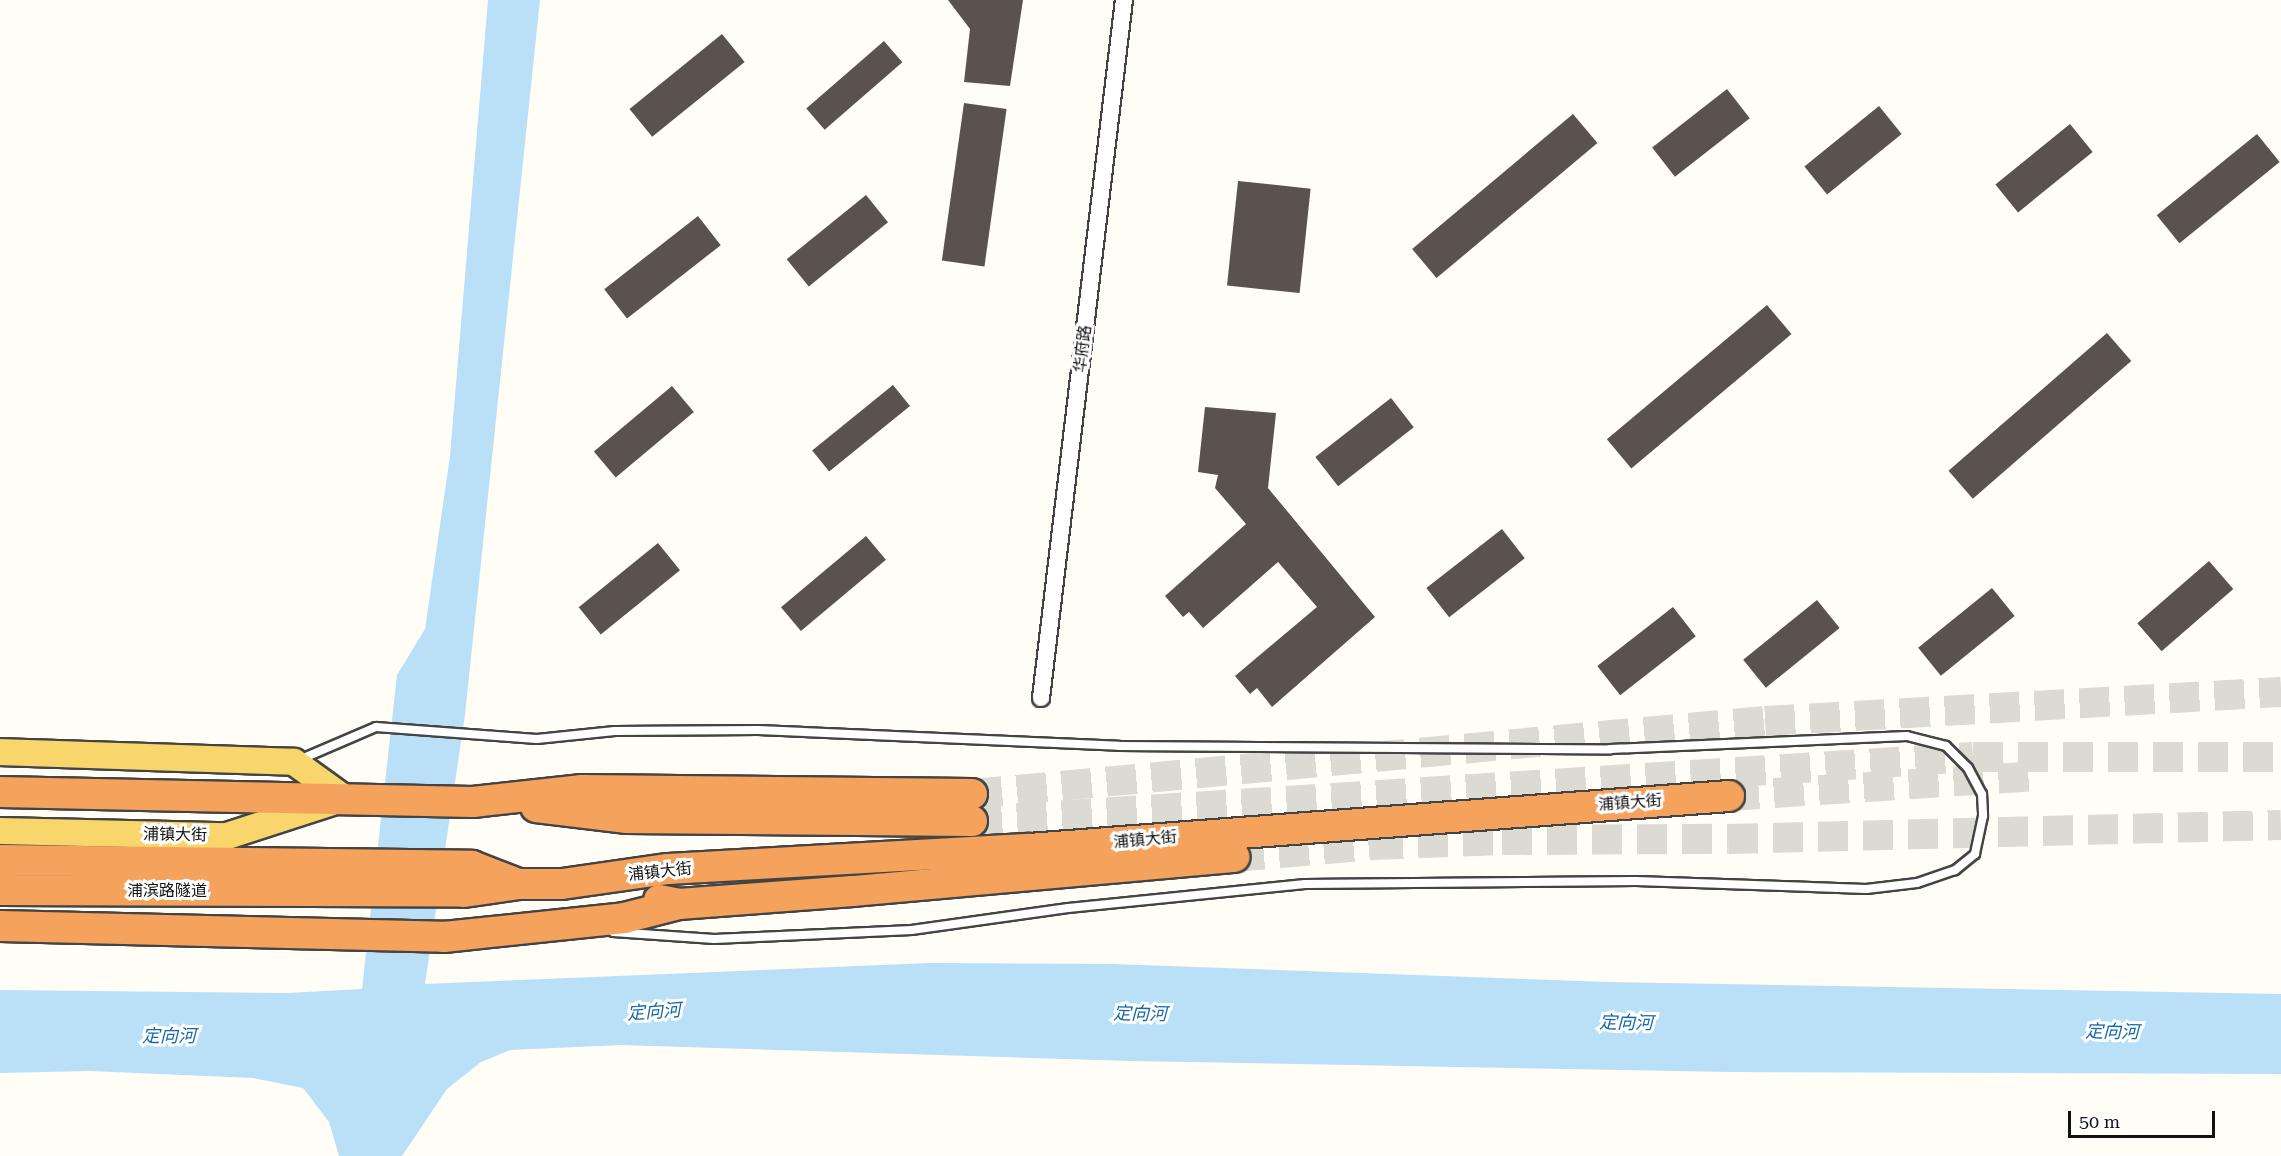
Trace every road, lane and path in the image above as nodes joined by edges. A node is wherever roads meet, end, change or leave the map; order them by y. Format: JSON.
{"nodes":[{"id":1,"x":1124,"y":0,"type":"edge"},
{"id":2,"x":1041,"y":698,"type":"dead end"},
{"id":3,"x":0,"y":752,"type":"edge"},
{"id":4,"x":294,"y":762,"type":"junction"},
{"id":5,"x":0,"y":792,"type":"edge"},
{"id":6,"x":1729,"y":796,"type":"tunnel mouth"},
{"id":7,"x":344,"y":798,"type":"junction"},
{"id":8,"x":972,"y":808,"type":"tunnel mouth"},
{"id":9,"x":0,"y":831,"type":"edge"},
{"id":10,"x":1234,"y":857,"type":"tunnel mouth"},
{"id":11,"x":0,"y":860,"type":"edge"},
{"id":12,"x":468,"y":879,"type":"junction"},
{"id":13,"x":562,"y":884,"type":"junction"},
{"id":14,"x":0,"y":890,"type":"edge"},
{"id":15,"x":333,"y":891,"type":"joint"},
{"id":16,"x":679,"y":904,"type":"junction"},
{"id":17,"x":0,"y":926,"type":"edge"},
{"id":18,"x":534,"y":927,"type":"junction"}],
"edges":[{"from":1,"to":2,"type":"street","name":"华府路"},
{"from":3,"to":4,"type":"main road"},
{"from":4,"to":7,"type":"main road"},
{"from":4,"to":18,"type":"lane"},
{"from":5,"to":7,"type":"highway","name":"浦镇大街"},
{"from":6,"to":13,"type":"highway","name":"浦镇大街"},
{"from":7,"to":8,"type":"highway","name":"浦镇大街"},
{"from":7,"to":9,"type":"main road","name":"浦镇大街"},
{"from":10,"to":16,"type":"highway","name":"浦镇大街"},
{"from":11,"to":12,"type":"highway"},
{"from":12,"to":13,"type":"highway","name":"浦镇大街"},
{"from":12,"to":15,"type":"highway","name":"浦镇大街"},
{"from":13,"to":16,"type":"highway","name":"浦镇大街"},
{"from":14,"to":15,"type":"highway","name":"浦滨路隧道"},
{"from":16,"to":18,"type":"highway"},
{"from":17,"to":18,"type":"highway"}]}
